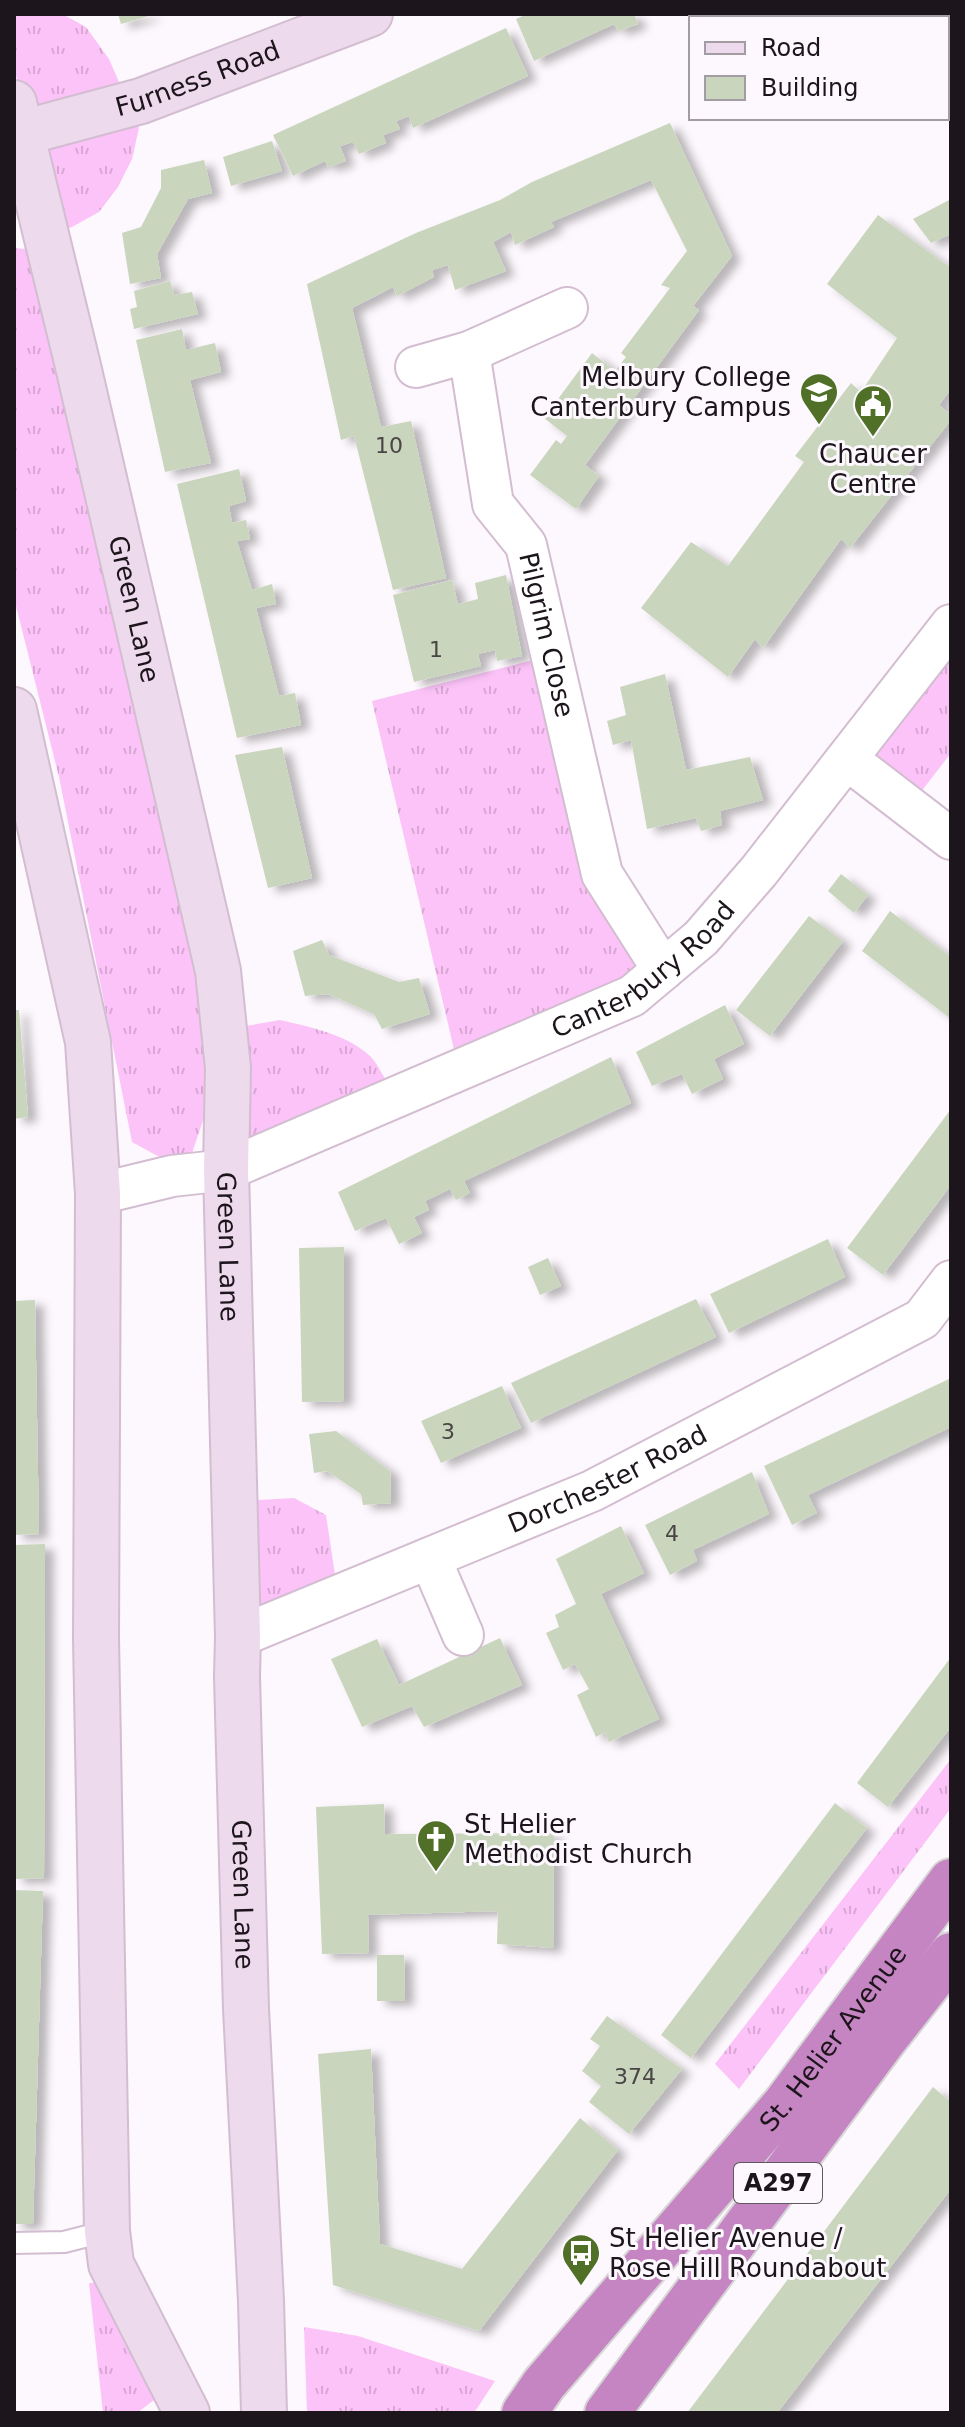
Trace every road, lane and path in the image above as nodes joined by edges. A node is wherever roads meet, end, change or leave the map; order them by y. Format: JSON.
{"nodes":[{"id":1,"x":370,"y":14,"type":"edge"},
{"id":2,"x":18,"y":118,"type":"edge"},
{"id":3,"x":26,"y":203,"type":"edge"},
{"id":4,"x":567,"y":308,"type":"dead end"},
{"id":5,"x":469,"y":352,"type":"junction"},
{"id":6,"x":416,"y":367,"type":"dead end"},
{"id":7,"x":951,"y":625,"type":"edge"},
{"id":8,"x":14,"y":710,"type":"edge"},
{"id":9,"x":848,"y":760,"type":"junction"},
{"id":10,"x":951,"y":839,"type":"edge"},
{"id":11,"x":663,"y":970,"type":"junction"},
{"id":12,"x":226,"y":1170,"type":"junction"},
{"id":13,"x":98,"y":1194,"type":"junction"},
{"id":14,"x":951,"y":1281,"type":"edge"},
{"id":15,"x":430,"y":1558,"type":"junction"},
{"id":16,"x":463,"y":1635,"type":"dead end"},
{"id":17,"x":238,"y":1637,"type":"junction"},
{"id":18,"x":951,"y":1881,"type":"edge"},
{"id":19,"x":951,"y":1955,"type":"edge"},
{"id":20,"x":107,"y":2231,"type":"junction"},
{"id":21,"x":14,"y":2243,"type":"edge"},
{"id":22,"x":187,"y":2413,"type":"edge"},
{"id":23,"x":264,"y":2413,"type":"edge"},
{"id":24,"x":524,"y":2413,"type":"edge"},
{"id":25,"x":607,"y":2413,"type":"edge"}],
"edges":[{"from":1,"to":2,"type":"main road","name":"Furness Road"},
{"from":2,"to":3,"type":"main road","name":"Green Lane"},
{"from":3,"to":12,"type":"main road","name":"Green Lane"},
{"from":4,"to":5,"type":"street"},
{"from":5,"to":6,"type":"street"},
{"from":5,"to":11,"type":"street","name":"Pilgrim Close"},
{"from":7,"to":9,"type":"street","name":"Canterbury Road"},
{"from":8,"to":13,"type":"main road"},
{"from":9,"to":10,"type":"street"},
{"from":9,"to":11,"type":"street","name":"Canterbury Road"},
{"from":11,"to":12,"type":"street","name":"Canterbury Road"},
{"from":12,"to":13,"type":"street","name":"Canterbury Road"},
{"from":12,"to":17,"type":"main road","name":"Green Lane"},
{"from":13,"to":20,"type":"main road"},
{"from":14,"to":15,"type":"street","name":"Dorchester Road"},
{"from":15,"to":16,"type":"street"},
{"from":15,"to":17,"type":"street","name":"Dorchester Road"},
{"from":17,"to":23,"type":"main road","name":"Green Lane"},
{"from":18,"to":24,"type":"highway","name":"St. Helier Avenue"},
{"from":19,"to":25,"type":"highway","name":"St. Helier Avenue","number":"A297"},
{"from":20,"to":21,"type":"lane"},
{"from":20,"to":22,"type":"main road"}]}
